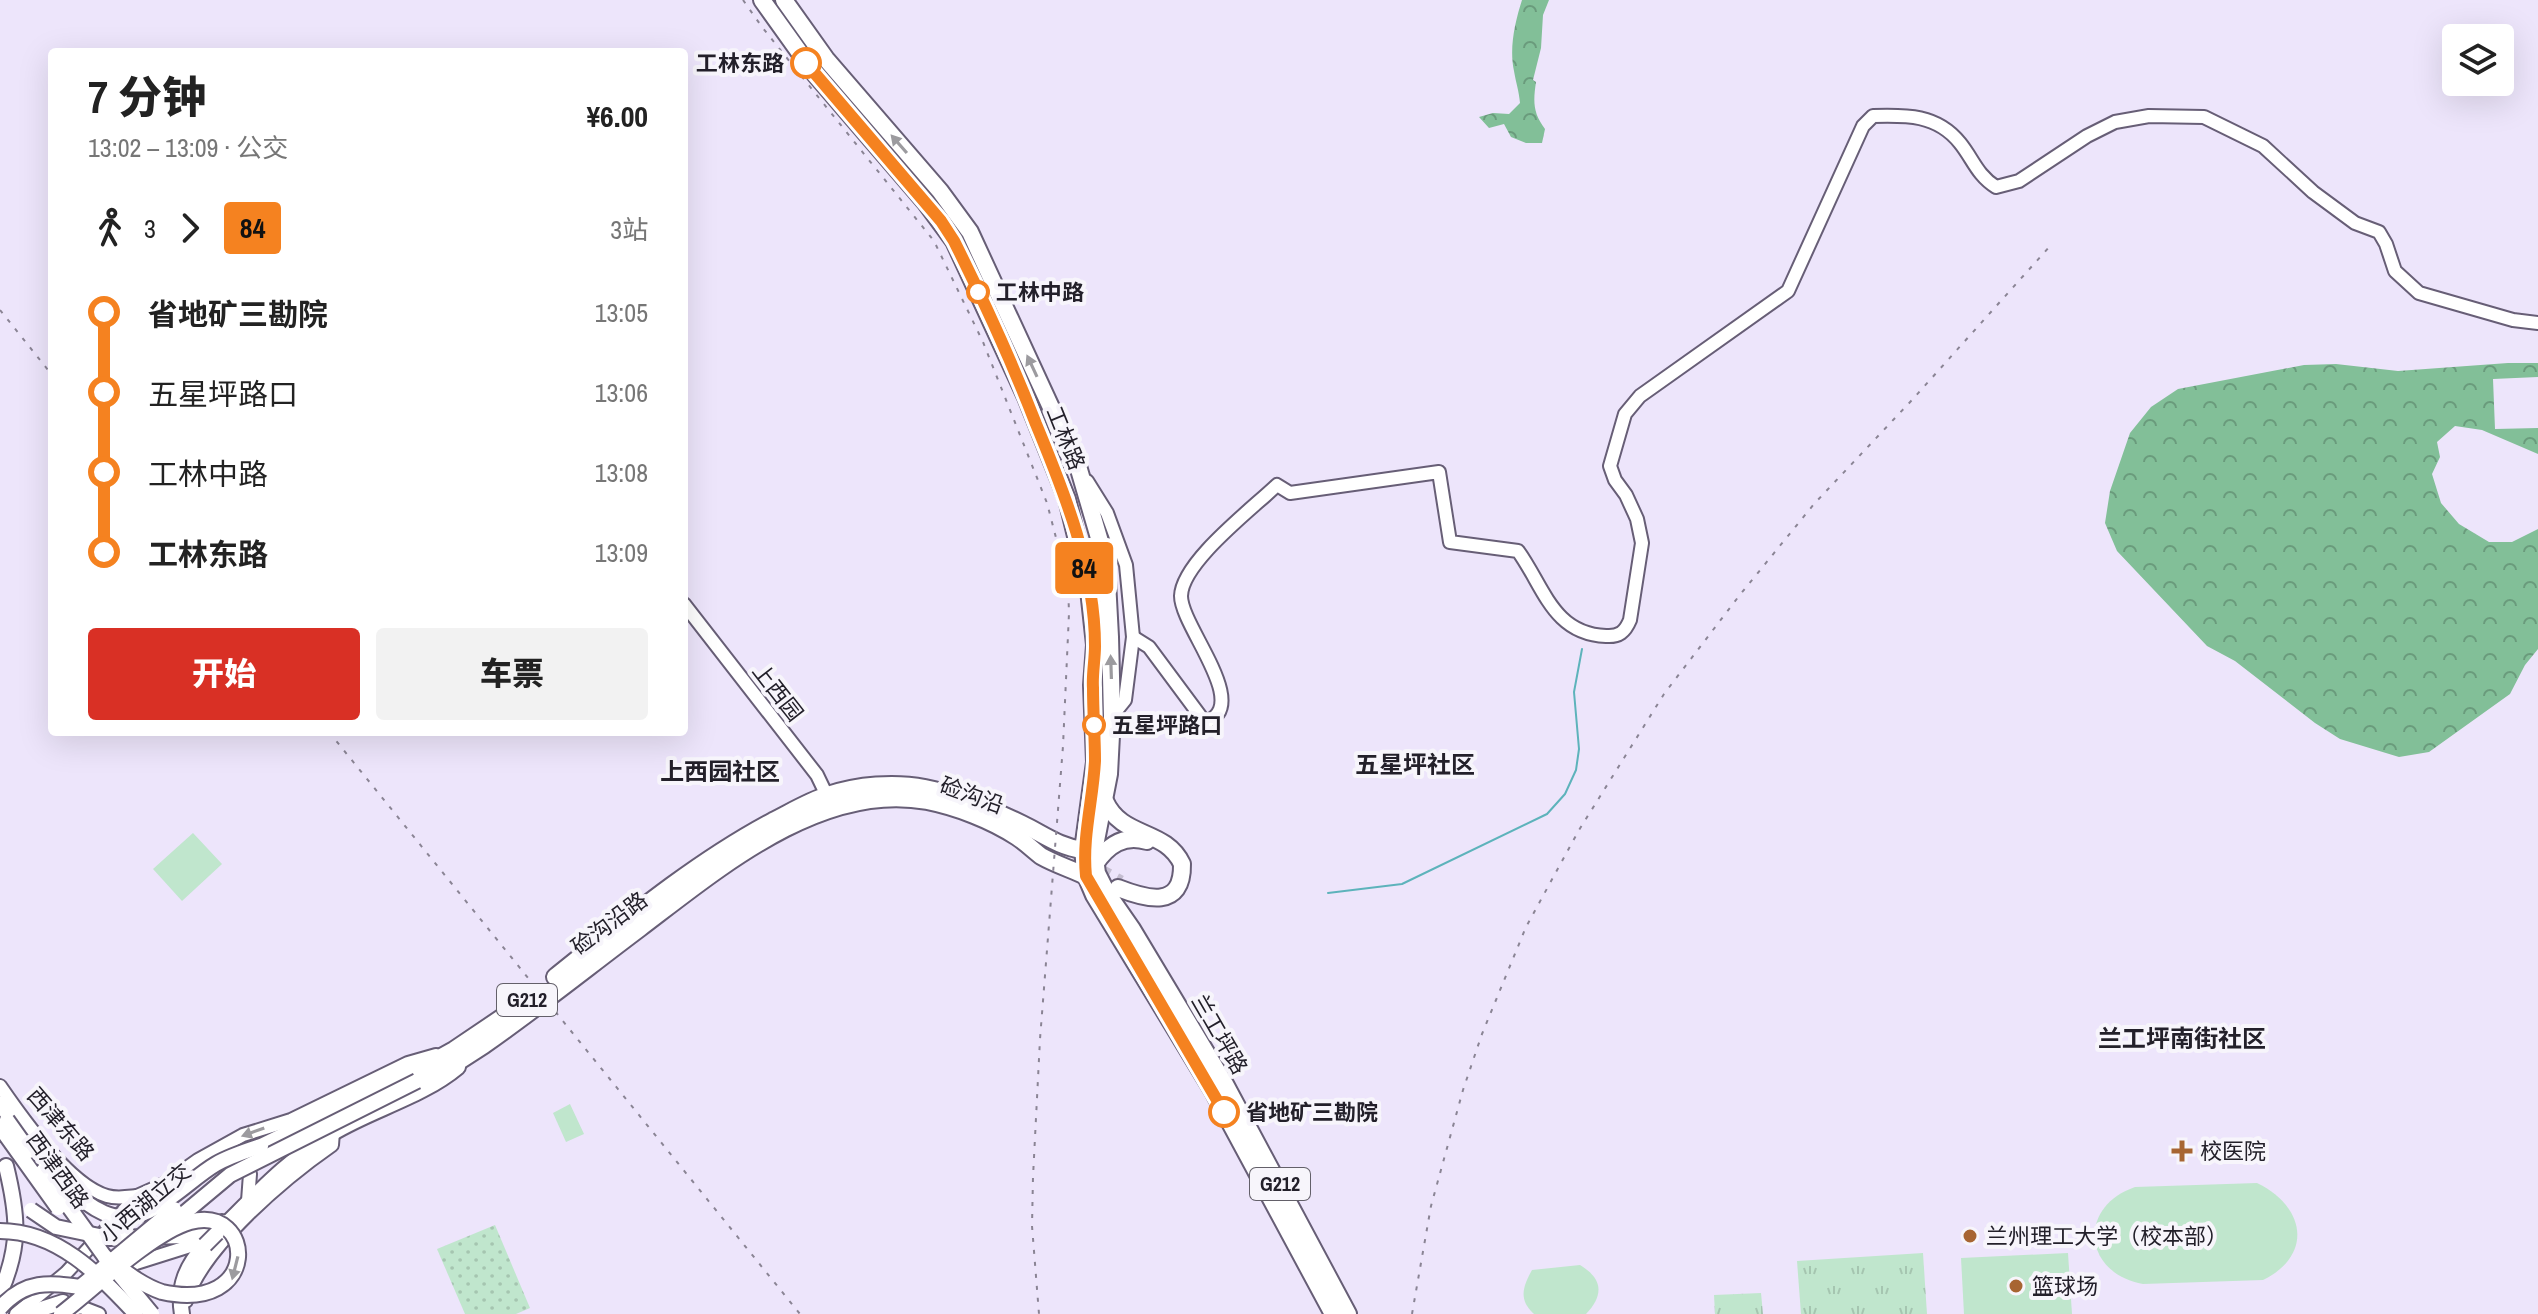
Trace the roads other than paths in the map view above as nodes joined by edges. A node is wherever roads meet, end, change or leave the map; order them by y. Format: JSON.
{"nodes":[{"id":1,"x":762,"y":0,"type":"edge"},
{"id":2,"x":784,"y":0,"type":"edge"},
{"id":3,"x":2538,"y":323,"type":"edge"},
{"id":4,"x":1078,"y":466,"type":"junction"},
{"id":5,"x":688,"y":609,"type":"edge"},
{"id":6,"x":1133,"y":637,"type":"junction"},
{"id":7,"x":1112,"y":716,"type":"junction"},
{"id":8,"x":1105,"y":801,"type":"junction"},
{"id":9,"x":830,"y":802,"type":"junction"},
{"id":10,"x":1083,"y":850,"type":"junction"},
{"id":11,"x":1057,"y":853,"type":"junction"},
{"id":12,"x":1090,"y":870,"type":"junction"},
{"id":13,"x":454,"y":1050,"type":"junction"},
{"id":14,"x":476,"y":1051,"type":"junction"},
{"id":15,"x":416,"y":1076,"type":"junction"},
{"id":16,"x":0,"y":1086,"type":"edge"},
{"id":17,"x":2,"y":1115,"type":"edge"},
{"id":18,"x":333,"y":1132,"type":"junction"},
{"id":19,"x":261,"y":1146,"type":"junction"},
{"id":20,"x":219,"y":1148,"type":"junction"},
{"id":21,"x":3,"y":1161,"type":"edge"},
{"id":22,"x":137,"y":1196,"type":"junction"},
{"id":23,"x":248,"y":1201,"type":"junction"},
{"id":24,"x":234,"y":1224,"type":"junction"},
{"id":25,"x":0,"y":1231,"type":"edge"},
{"id":26,"x":145,"y":1248,"type":"junction"},
{"id":27,"x":105,"y":1257,"type":"junction"},
{"id":28,"x":0,"y":1293,"type":"edge"},
{"id":29,"x":0,"y":1308,"type":"edge"},
{"id":30,"x":59,"y":1311,"type":"edge"},
{"id":31,"x":16,"y":1314,"type":"edge"},
{"id":32,"x":26,"y":1314,"type":"edge"},
{"id":33,"x":45,"y":1314,"type":"edge"},
{"id":34,"x":99,"y":1314,"type":"edge"},
{"id":35,"x":138,"y":1314,"type":"edge"},
{"id":36,"x":152,"y":1314,"type":"edge"},
{"id":37,"x":163,"y":1314,"type":"edge"},
{"id":38,"x":182,"y":1314,"type":"edge"},
{"id":39,"x":188,"y":1314,"type":"edge"},
{"id":40,"x":1333,"y":1314,"type":"edge"},
{"id":41,"x":1348,"y":1314,"type":"edge"}],
"edges":[{"from":1,"to":10,"type":"highway","name":"工林路"},
{"from":4,"to":2,"type":"highway","name":"工林路","one_way":true},
{"from":3,"to":6,"type":"street"},
{"from":4,"to":6,"type":"street"},
{"from":7,"to":4,"type":"highway","name":"工林路","one_way":true},
{"from":5,"to":9,"type":"street","name":"上西园"},
{"from":6,"to":7,"type":"street"},
{"from":7,"to":8,"type":"highway","name":"工林路"},
{"from":8,"to":12,"type":"highway","name":"工林路"},
{"from":8,"to":12,"type":"highway"},
{"from":9,"to":11,"type":"highway","name":"硷沟沿","number":"G212"},
{"from":9,"to":11,"type":"highway","name":"硷沟沿","number":"G212"},
{"from":9,"to":13,"type":"highway","name":"硷沟沿路","number":"G212"},
{"from":9,"to":14,"type":"highway","name":"硷沟沿路","number":"G212"},
{"from":10,"to":11,"type":"highway"},
{"from":10,"to":12,"type":"highway","name":"工林路"},
{"from":11,"to":12,"type":"highway"},
{"from":12,"to":40,"type":"highway","name":"兰工坪路","number":"G212"},
{"from":12,"to":41,"type":"highway","name":"兰工坪路","number":"G212"},
{"from":13,"to":15,"type":"highway","name":"硷沟沿路","number":"G212"},
{"from":13,"to":20,"type":"street","one_way":true},
{"from":14,"to":15,"type":"highway","name":"硷沟沿路","number":"G212"},
{"from":14,"to":18,"type":"main road"},
{"from":15,"to":19,"type":"main road","number":"G212"},
{"from":15,"to":26,"type":"main road","bridge":true},
{"from":16,"to":22,"type":"street","name":"西津东路"},
{"from":17,"to":19,"type":"main road","bridge":true},
{"from":17,"to":27,"type":"main road","bridge":true},
{"from":17,"to":35,"type":"main road","name":"西津西路","bridge":true},
{"from":18,"to":23,"type":"main road"},
{"from":18,"to":24,"type":"street"},
{"from":19,"to":30,"type":"main road","name":"小西湖立交","bridge":true},
{"from":20,"to":22,"type":"street"},
{"from":20,"to":23,"type":"street"},
{"from":21,"to":24,"type":"main road","bridge":true},
{"from":21,"to":28,"type":"main road"},
{"from":22,"to":31,"type":"street"},
{"from":23,"to":24,"type":"main road"},
{"from":24,"to":30,"type":"street"},
{"from":24,"to":38,"type":"main road","bridge":true},
{"from":24,"to":39,"type":"street"},
{"from":25,"to":35,"type":"main road","bridge":true},
{"from":26,"to":27,"type":"main road","one_way":true,"bridge":true},
{"from":26,"to":30,"type":"main road","name":"小西湖立交","bridge":true},
{"from":27,"to":36,"type":"main road","bridge":true},
{"from":29,"to":37,"type":"main road","bridge":true},
{"from":30,"to":32,"type":"main road"},
{"from":30,"to":33,"type":"main road"},
{"from":30,"to":34,"type":"street"}]}
